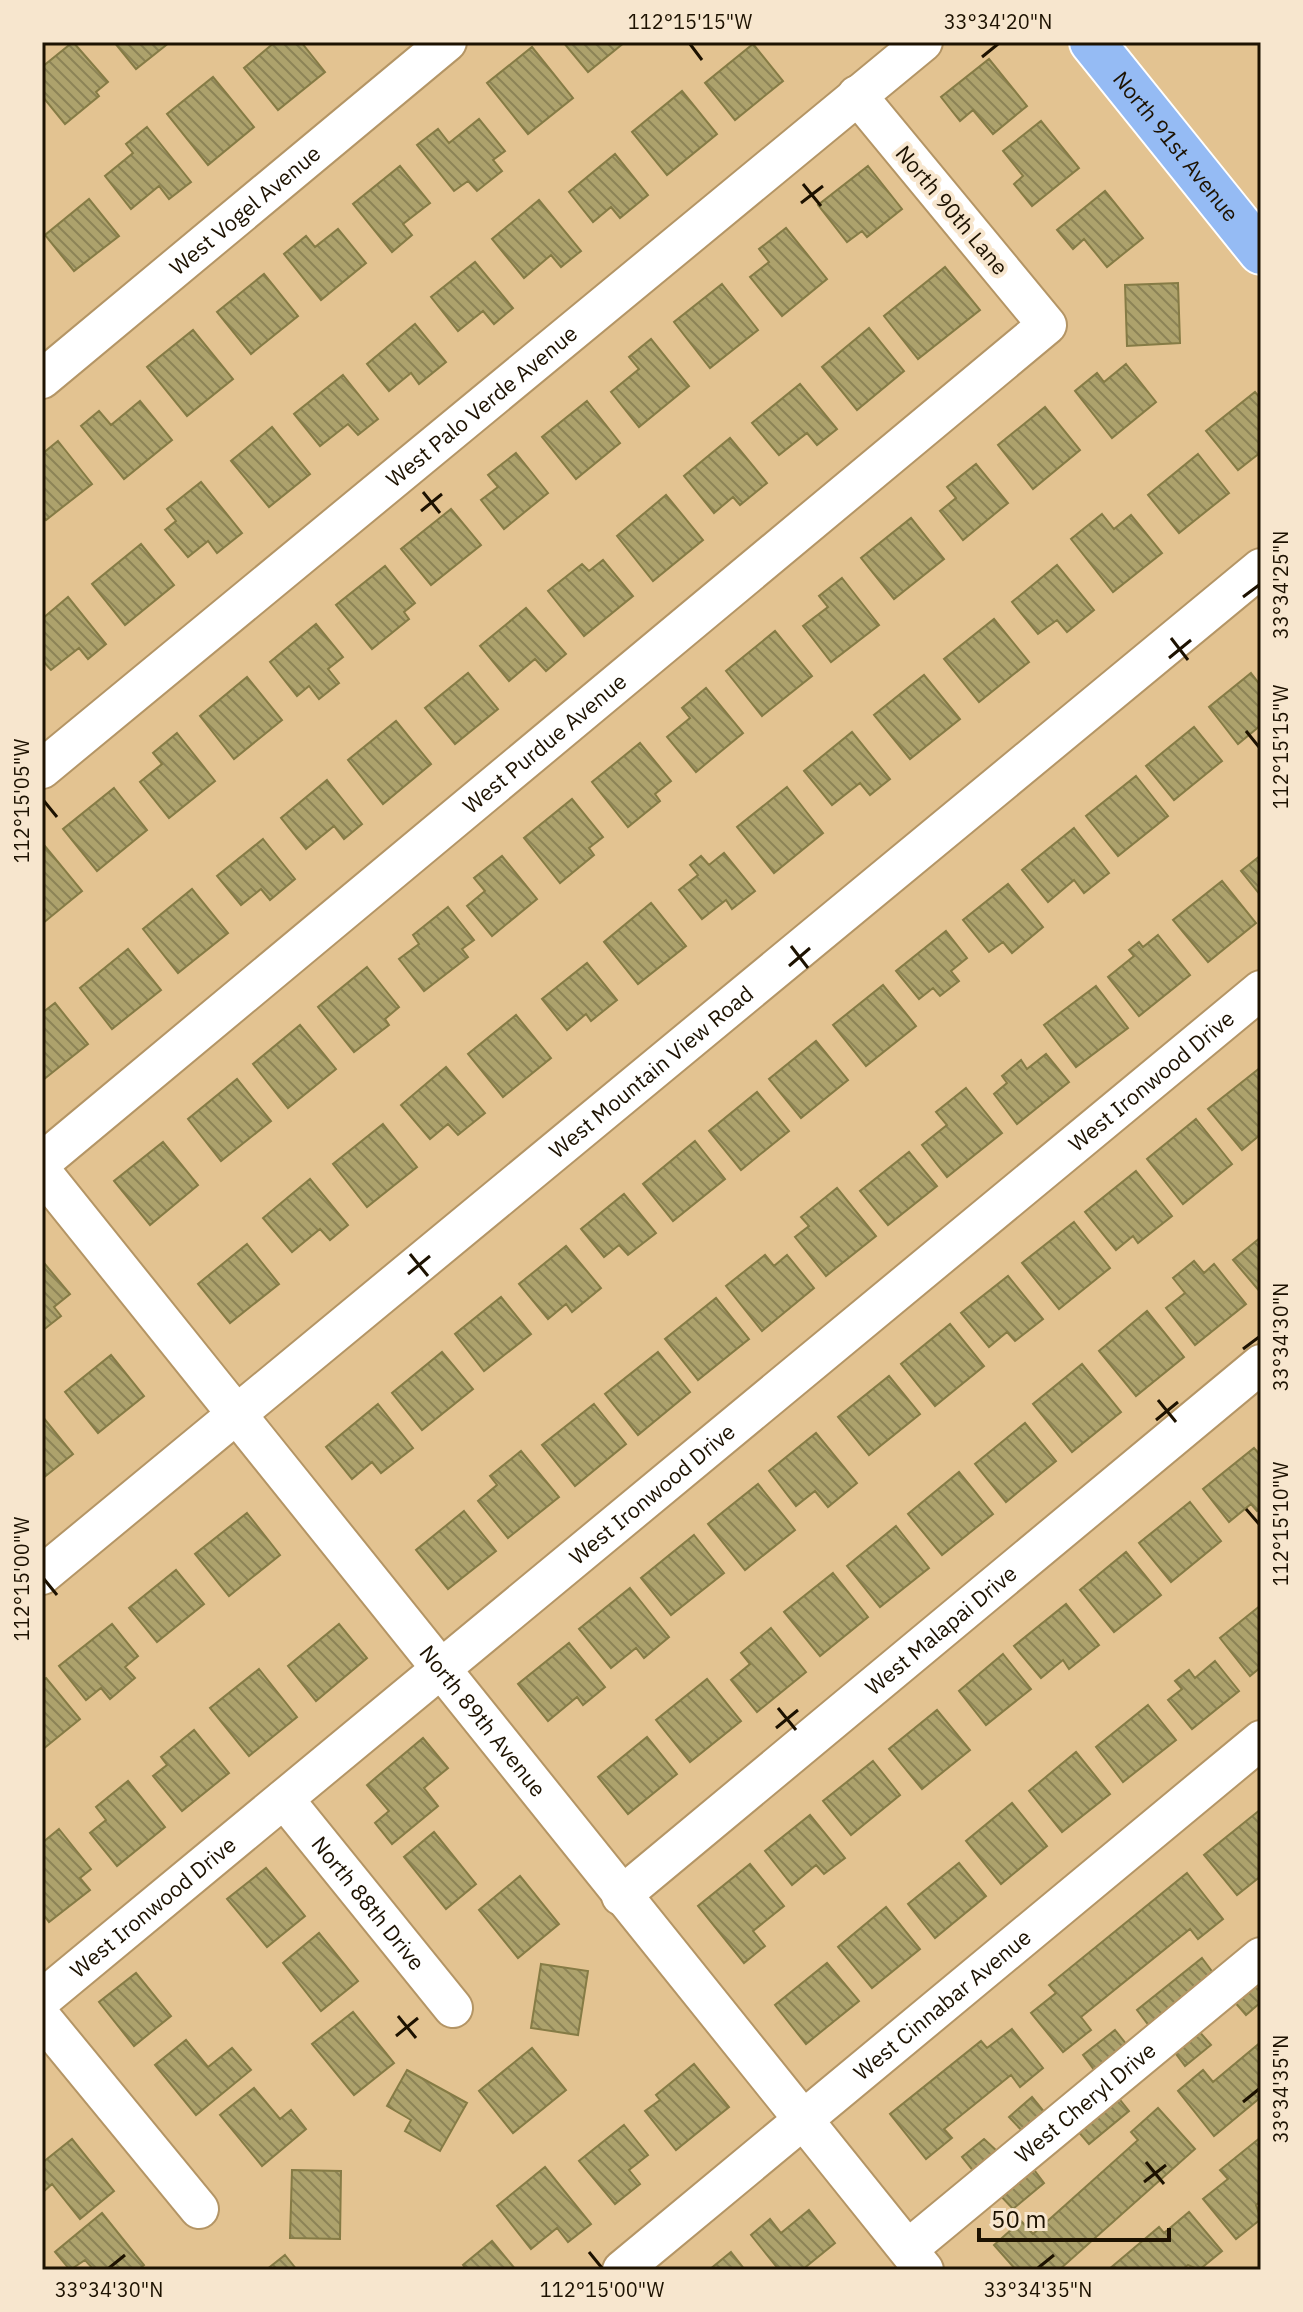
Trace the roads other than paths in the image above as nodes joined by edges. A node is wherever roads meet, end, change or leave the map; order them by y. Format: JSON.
{"nodes":[{"id":1,"x":447,"y":42,"type":"edge"},
{"id":2,"x":923,"y":42,"type":"edge"},
{"id":3,"x":1092,"y":42,"type":"edge"},
{"id":4,"x":857,"y":95,"type":"junction"},
{"id":5,"x":1261,"y":252,"type":"edge"},
{"id":6,"x":1047,"y":325,"type":"joint"},
{"id":7,"x":42,"y":379,"type":"edge"},
{"id":8,"x":1255,"y":586,"type":"edge"},
{"id":9,"x":42,"y":769,"type":"edge"},
{"id":10,"x":1261,"y":990,"type":"edge"},
{"id":11,"x":42,"y":1162,"type":"edge"},
{"id":12,"x":42,"y":1172,"type":"edge"},
{"id":13,"x":1261,"y":1364,"type":"edge"},
{"id":14,"x":236,"y":1412,"type":"junction"},
{"id":15,"x":42,"y":1575,"type":"edge"},
{"id":16,"x":440,"y":1669,"type":"junction"},
{"id":17,"x":1261,"y":1740,"type":"edge"},
{"id":18,"x":284,"y":1799,"type":"junction"},
{"id":19,"x":621,"y":1896,"type":"junction"},
{"id":20,"x":1261,"y":1957,"type":"edge"},
{"id":21,"x":42,"y":1999,"type":"edge"},
{"id":22,"x":453,"y":2008,"type":"dead end"},
{"id":23,"x":42,"y":2018,"type":"edge"},
{"id":24,"x":803,"y":2121,"type":"junction"},
{"id":25,"x":199,"y":2209,"type":"dead end"},
{"id":26,"x":916,"y":2260,"type":"edge"},
{"id":27,"x":622,"y":2270,"type":"edge"}],
"edges":[{"from":1,"to":7,"type":"street","name":"West Vogel Avenue"},
{"from":2,"to":4,"type":"street","name":"West Palo Verde Avenue"},
{"from":3,"to":5,"type":"main road","name":"North 91st Avenue"},
{"from":4,"to":6,"type":"street","name":"North 90th Lane"},
{"from":4,"to":9,"type":"street","name":"West Palo Verde Avenue"},
{"from":6,"to":11,"type":"street","name":"West Purdue Avenue"},
{"from":8,"to":14,"type":"street","name":"West Mountain View Road"},
{"from":10,"to":16,"type":"street","name":"West Ironwood Drive"},
{"from":12,"to":14,"type":"street","name":"North 89th Avenue"},
{"from":13,"to":19,"type":"street","name":"West Malapai Drive"},
{"from":14,"to":15,"type":"street","name":"West Mountain View Road"},
{"from":14,"to":16,"type":"street","name":"North 89th Avenue"},
{"from":16,"to":18,"type":"street","name":"West Ironwood Drive"},
{"from":16,"to":19,"type":"street","name":"North 89th Avenue"},
{"from":17,"to":24,"type":"street","name":"West Cinnabar Avenue"},
{"from":18,"to":21,"type":"street","name":"West Ironwood Drive"},
{"from":18,"to":22,"type":"street","name":"North 88th Drive"},
{"from":19,"to":24,"type":"street","name":"North 89th Avenue"},
{"from":20,"to":26,"type":"street","name":"West Cheryl Drive"},
{"from":23,"to":25,"type":"street"},
{"from":24,"to":26,"type":"street","name":"North 89th Avenue"},
{"from":24,"to":27,"type":"street","name":"West Cinnabar Avenue"}]}
